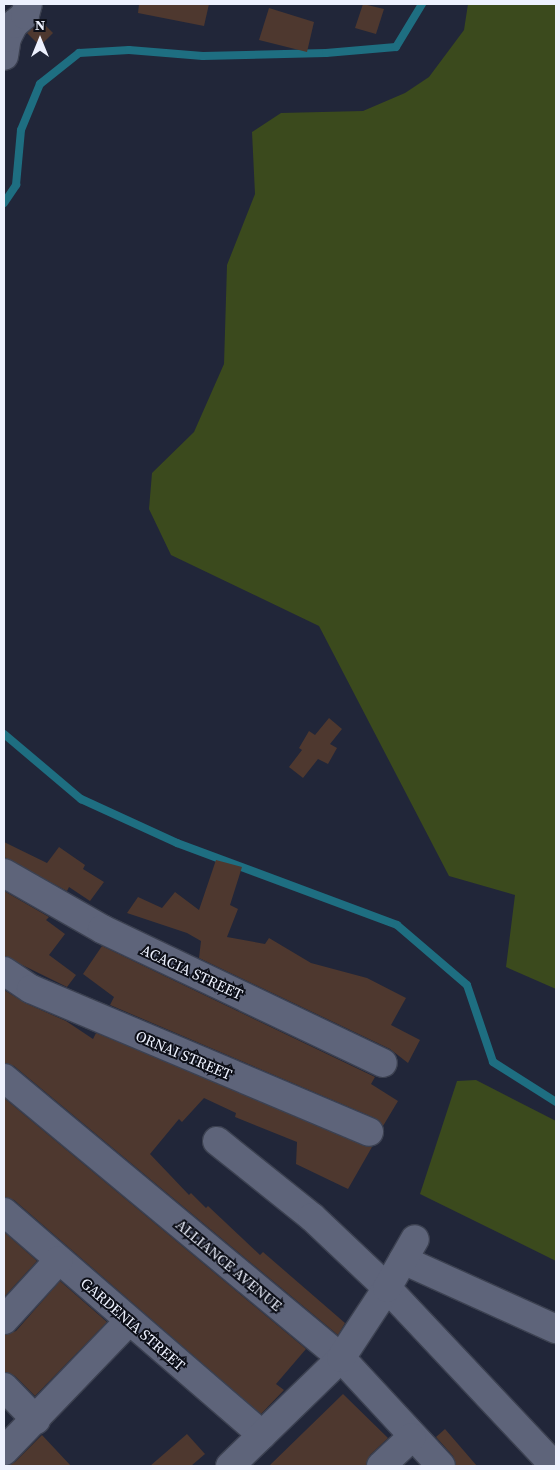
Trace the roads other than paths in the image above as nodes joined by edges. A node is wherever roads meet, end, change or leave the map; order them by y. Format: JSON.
{"nodes":[{"id":1,"x":28,"y":4,"type":"edge"},
{"id":2,"x":4,"y":56,"type":"edge"},
{"id":3,"x":4,"y":873,"type":"edge"},
{"id":4,"x":4,"y":971,"type":"edge"},
{"id":5,"x":383,"y":1063,"type":"dead end"},
{"id":6,"x":4,"y":1078,"type":"edge"},
{"id":7,"x":369,"y":1132,"type":"dead end"},
{"id":8,"x":217,"y":1141,"type":"dead end"},
{"id":9,"x":4,"y":1212,"type":"edge"},
{"id":10,"x":59,"y":1260,"type":"junction"},
{"id":11,"x":387,"y":1288,"type":"junction"},
{"id":12,"x":4,"y":1320,"type":"edge"},
{"id":13,"x":129,"y":1321,"type":"junction"},
{"id":14,"x":556,"y":1329,"type":"edge"},
{"id":15,"x":341,"y":1358,"type":"junction"},
{"id":16,"x":4,"y":1387,"type":"edge"},
{"id":17,"x":36,"y":1420,"type":"junction"},
{"id":18,"x":262,"y":1435,"type":"junction"},
{"id":19,"x":412,"y":1436,"type":"junction"},
{"id":20,"x":4,"y":1451,"type":"edge"},
{"id":21,"x":551,"y":1453,"type":"edge"},
{"id":22,"x":230,"y":1466,"type":"edge"},
{"id":23,"x":381,"y":1466,"type":"edge"},
{"id":24,"x":441,"y":1466,"type":"edge"}],
"edges":[{"from":1,"to":2,"type":"street"},
{"from":3,"to":5,"type":"street","name":"ACACIA STREET"},
{"from":4,"to":7,"type":"street","name":"ORNAI STREET"},
{"from":6,"to":15,"type":"street","name":"ALLIANCE AVENUE"},
{"from":8,"to":11,"type":"street"},
{"from":9,"to":10,"type":"street","name":"GARDENIA STREET"},
{"from":10,"to":12,"type":"street"},
{"from":10,"to":13,"type":"street","name":"GARDENIA STREET"},
{"from":11,"to":14,"type":"street"},
{"from":11,"to":15,"type":"street"},
{"from":11,"to":21,"type":"street"},
{"from":13,"to":17,"type":"street"},
{"from":13,"to":18,"type":"street","name":"GARDENIA STREET"},
{"from":15,"to":18,"type":"street"},
{"from":15,"to":19,"type":"street","name":"ALLIANCE AVENUE"},
{"from":16,"to":17,"type":"street"},
{"from":17,"to":20,"type":"street"},
{"from":18,"to":22,"type":"street"},
{"from":19,"to":23,"type":"street"},
{"from":19,"to":24,"type":"street","name":"ALLIANCE AVENUE"}]}
